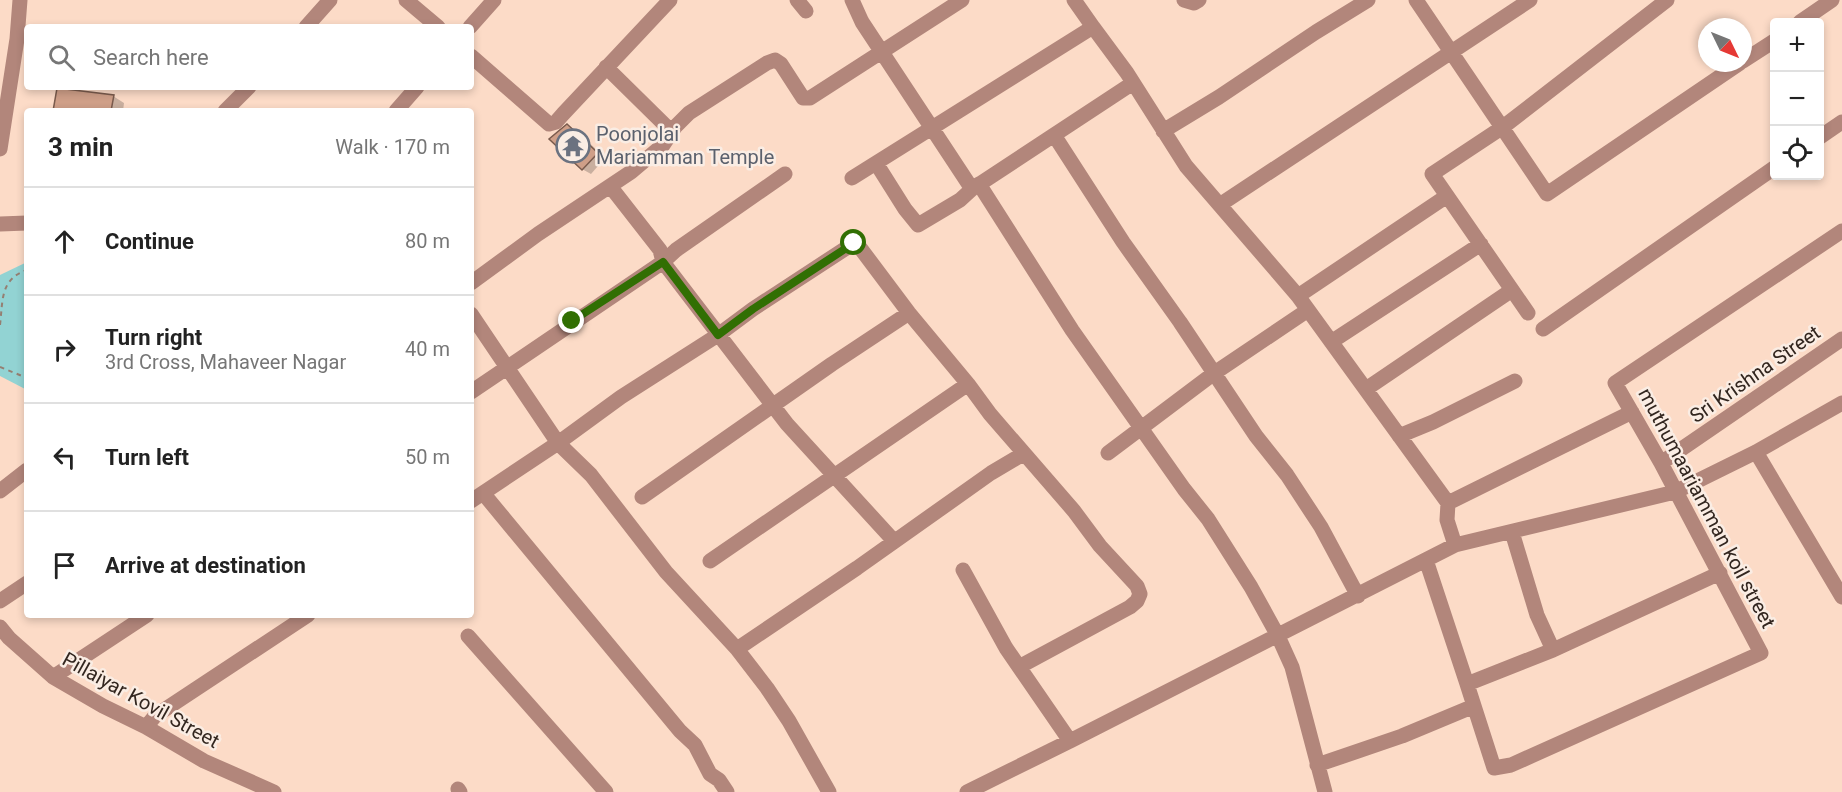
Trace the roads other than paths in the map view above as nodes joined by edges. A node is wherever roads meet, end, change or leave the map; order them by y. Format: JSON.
{"nodes":[{"id":1,"x":20,"y":0,"type":"edge"},
{"id":2,"x":330,"y":0,"type":"edge"},
{"id":3,"x":406,"y":0,"type":"edge"},
{"id":4,"x":494,"y":0,"type":"edge"},
{"id":5,"x":670,"y":0,"type":"edge"},
{"id":6,"x":852,"y":0,"type":"edge"},
{"id":7,"x":962,"y":0,"type":"edge"},
{"id":8,"x":1074,"y":0,"type":"edge"},
{"id":9,"x":1184,"y":0,"type":"edge"},
{"id":10,"x":1199,"y":0,"type":"edge"},
{"id":11,"x":1368,"y":0,"type":"edge"},
{"id":12,"x":1416,"y":0,"type":"edge"},
{"id":13,"x":1530,"y":0,"type":"edge"},
{"id":14,"x":1667,"y":0,"type":"edge"},
{"id":15,"x":1832,"y":0,"type":"edge"},
{"id":16,"x":1806,"y":18,"type":"edge"},
{"id":17,"x":309,"y":24,"type":"edge"},
{"id":18,"x":434,"y":24,"type":"edge"},
{"id":19,"x":473,"y":24,"type":"edge"},
{"id":20,"x":1093,"y":27,"type":"junction"},
{"id":21,"x":1770,"y":44,"type":"edge"},
{"id":22,"x":881,"y":51,"type":"junction"},
{"id":23,"x":1450,"y":52,"type":"junction"},
{"id":24,"x":1752,"y":55,"type":"edge"},
{"id":25,"x":474,"y":59,"type":"edge"},
{"id":26,"x":606,"y":67,"type":"junction"},
{"id":27,"x":1727,"y":72,"type":"edge"},
{"id":28,"x":1133,"y":83,"type":"junction"},
{"id":29,"x":246,"y":90,"type":"edge"},
{"id":30,"x":414,"y":90,"type":"edge"},
{"id":31,"x":228,"y":108,"type":"edge"},
{"id":32,"x":399,"y":108,"type":"edge"},
{"id":33,"x":1842,"y":122,"type":"edge"},
{"id":34,"x":1503,"y":127,"type":"junction"},
{"id":35,"x":932,"y":128,"type":"junction"},
{"id":36,"x":1163,"y":131,"type":"junction"},
{"id":37,"x":1824,"y":134,"type":"edge"},
{"id":38,"x":1054,"y":135,"type":"junction"},
{"id":39,"x":668,"y":138,"type":"junction"},
{"id":40,"x":0,"y":149,"type":"edge"},
{"id":41,"x":876,"y":163,"type":"junction"},
{"id":42,"x":1770,"y":171,"type":"edge"},
{"id":43,"x":785,"y":174,"type":"dead end"},
{"id":44,"x":852,"y":178,"type":"dead end"},
{"id":45,"x":610,"y":186,"type":"junction"},
{"id":46,"x":976,"y":186,"type":"junction"},
{"id":47,"x":1447,"y":195,"type":"junction"},
{"id":48,"x":1221,"y":204,"type":"junction"},
{"id":49,"x":24,"y":223,"type":"edge"},
{"id":50,"x":0,"y":224,"type":"edge"},
{"id":51,"x":1842,"y":231,"type":"edge"},
{"id":52,"x":1481,"y":244,"type":"junction"},
{"id":53,"x":663,"y":262,"type":"junction"},
{"id":54,"x":474,"y":280,"type":"edge"},
{"id":55,"x":1512,"y":290,"type":"junction"},
{"id":56,"x":1298,"y":296,"type":"junction"},
{"id":57,"x":1308,"y":310,"type":"junction"},
{"id":58,"x":909,"y":313,"type":"junction"},
{"id":59,"x":1528,"y":313,"type":"dead end"},
{"id":60,"x":474,"y":318,"type":"edge"},
{"id":61,"x":1543,"y":329,"type":"dead end"},
{"id":62,"x":718,"y":335,"type":"junction"},
{"id":63,"x":1842,"y":339,"type":"edge"},
{"id":64,"x":1330,"y":342,"type":"junction"},
{"id":65,"x":507,"y":366,"type":"junction"},
{"id":66,"x":1213,"y":374,"type":"junction"},
{"id":67,"x":1515,"y":381,"type":"dead end"},
{"id":68,"x":968,"y":384,"type":"junction"},
{"id":69,"x":1366,"y":389,"type":"junction"},
{"id":70,"x":474,"y":390,"type":"edge"},
{"id":71,"x":1842,"y":403,"type":"edge"},
{"id":72,"x":773,"y":406,"type":"junction"},
{"id":73,"x":1632,"y":412,"type":"junction"},
{"id":74,"x":1141,"y":427,"type":"junction"},
{"id":75,"x":1399,"y":435,"type":"junction"},
{"id":76,"x":558,"y":443,"type":"junction"},
{"id":77,"x":1756,"y":452,"type":"junction"},
{"id":78,"x":1108,"y":453,"type":"dead end"},
{"id":79,"x":1023,"y":454,"type":"junction"},
{"id":80,"x":1661,"y":464,"type":"junction"},
{"id":81,"x":24,"y":472,"type":"edge"},
{"id":82,"x":833,"y":476,"type":"junction"},
{"id":83,"x":0,"y":491,"type":"edge"},
{"id":84,"x":1675,"y":492,"type":"junction"},
{"id":85,"x":477,"y":497,"type":"edge"},
{"id":86,"x":642,"y":497,"type":"dead end"},
{"id":87,"x":1448,"y":503,"type":"junction"},
{"id":88,"x":1512,"y":532,"type":"junction"},
{"id":89,"x":894,"y":541,"type":"junction"},
{"id":90,"x":1455,"y":545,"type":"junction"},
{"id":91,"x":1426,"y":560,"type":"junction"},
{"id":92,"x":710,"y":561,"type":"dead end"},
{"id":93,"x":963,"y":570,"type":"dead end"},
{"id":94,"x":1720,"y":573,"type":"junction"},
{"id":95,"x":24,"y":585,"type":"edge"},
{"id":96,"x":1358,"y":596,"type":"junction"},
{"id":97,"x":1842,"y":597,"type":"edge"},
{"id":98,"x":0,"y":601,"type":"edge"},
{"id":99,"x":142,"y":618,"type":"edge"},
{"id":100,"x":303,"y":618,"type":"edge"},
{"id":101,"x":0,"y":627,"type":"edge"},
{"id":102,"x":468,"y":636,"type":"dead end"},
{"id":103,"x":1278,"y":636,"type":"junction"},
{"id":104,"x":737,"y":649,"type":"junction"},
{"id":105,"x":1553,"y":650,"type":"junction"},
{"id":106,"x":1019,"y":667,"type":"junction"},
{"id":107,"x":53,"y":677,"type":"junction"},
{"id":108,"x":1467,"y":684,"type":"junction"},
{"id":109,"x":1474,"y":706,"type":"junction"},
{"id":110,"x":146,"y":727,"type":"junction"},
{"id":111,"x":1070,"y":741,"type":"junction"},
{"id":112,"x":1317,"y":765,"type":"junction"},
{"id":113,"x":274,"y":792,"type":"edge"},
{"id":114,"x":606,"y":792,"type":"edge"},
{"id":115,"x":727,"y":792,"type":"edge"},
{"id":116,"x":829,"y":792,"type":"edge"},
{"id":117,"x":967,"y":792,"type":"edge"},
{"id":118,"x":1325,"y":792,"type":"edge"}],
"edges":[{"from":1,"to":40,"type":"street"},
{"from":2,"to":17,"type":"street"},
{"from":3,"to":18,"type":"street"},
{"from":4,"to":19,"type":"street"},
{"from":5,"to":26,"type":"street"},
{"from":6,"to":22,"type":"street"},
{"from":7,"to":22,"type":"street"},
{"from":8,"to":20,"type":"street"},
{"from":9,"to":10,"type":"street"},
{"from":11,"to":36,"type":"street"},
{"from":12,"to":23,"type":"street"},
{"from":13,"to":23,"type":"street"},
{"from":14,"to":34,"type":"street"},
{"from":15,"to":16,"type":"street"},
{"from":20,"to":28,"type":"street"},
{"from":20,"to":35,"type":"street"},
{"from":21,"to":24,"type":"street"},
{"from":22,"to":35,"type":"street"},
{"from":22,"to":39,"type":"street"},
{"from":23,"to":34,"type":"street"},
{"from":23,"to":48,"type":"street"},
{"from":25,"to":26,"type":"street"},
{"from":26,"to":39,"type":"street"},
{"from":27,"to":34,"type":"street"},
{"from":28,"to":36,"type":"street"},
{"from":28,"to":38,"type":"street"},
{"from":29,"to":31,"type":"street"},
{"from":30,"to":32,"type":"street"},
{"from":33,"to":37,"type":"street"},
{"from":34,"to":47,"type":"street"},
{"from":35,"to":41,"type":"street"},
{"from":35,"to":46,"type":"street"},
{"from":36,"to":48,"type":"street"},
{"from":38,"to":46,"type":"street"},
{"from":38,"to":66,"type":"street"},
{"from":39,"to":45,"type":"street"},
{"from":41,"to":44,"type":"street"},
{"from":41,"to":46,"type":"street"},
{"from":42,"to":61,"type":"street"},
{"from":43,"to":53,"type":"street"},
{"from":45,"to":53,"type":"street"},
{"from":45,"to":54,"type":"street"},
{"from":46,"to":74,"type":"street"},
{"from":47,"to":52,"type":"street"},
{"from":47,"to":56,"type":"street"},
{"from":48,"to":56,"type":"street"},
{"from":49,"to":50,"type":"street"},
{"from":51,"to":73,"type":"street","name":"muthumaariamman koil street"},
{"from":52,"to":55,"type":"street"},
{"from":52,"to":64,"type":"street"},
{"from":53,"to":62,"type":"street"},
{"from":53,"to":65,"type":"street"},
{"from":55,"to":59,"type":"street"},
{"from":55,"to":69,"type":"street"},
{"from":56,"to":57,"type":"street"},
{"from":57,"to":64,"type":"street"},
{"from":57,"to":66,"type":"street"},
{"from":58,"to":62,"type":"street"},
{"from":58,"to":68,"type":"street"},
{"from":58,"to":72,"type":"street"},
{"from":60,"to":65,"type":"street"},
{"from":62,"to":72,"type":"street"},
{"from":62,"to":76,"type":"street"},
{"from":63,"to":80,"type":"street","name":"Sri Krishna Street"},
{"from":64,"to":69,"type":"street"},
{"from":65,"to":70,"type":"street"},
{"from":65,"to":76,"type":"street"},
{"from":66,"to":74,"type":"street"},
{"from":66,"to":96,"type":"street"},
{"from":67,"to":75,"type":"street"},
{"from":68,"to":79,"type":"street"},
{"from":68,"to":82,"type":"street"},
{"from":69,"to":75,"type":"street"},
{"from":71,"to":77,"type":"street"},
{"from":72,"to":82,"type":"street"},
{"from":72,"to":86,"type":"street"},
{"from":73,"to":80,"type":"street","name":"muthumaariamman koil street"},
{"from":73,"to":87,"type":"street"},
{"from":74,"to":78,"type":"street"},
{"from":74,"to":103,"type":"street"},
{"from":75,"to":87,"type":"street"},
{"from":76,"to":85,"type":"street"},
{"from":76,"to":104,"type":"street"},
{"from":77,"to":84,"type":"street"},
{"from":77,"to":97,"type":"street"},
{"from":79,"to":89,"type":"street"},
{"from":79,"to":106,"type":"street"},
{"from":80,"to":84,"type":"street","name":"muthumaariamman koil street"},
{"from":81,"to":83,"type":"street"},
{"from":82,"to":89,"type":"street"},
{"from":82,"to":92,"type":"street"},
{"from":84,"to":88,"type":"street"},
{"from":84,"to":94,"type":"street","name":"muthumaariamman koil street"},
{"from":85,"to":115,"type":"street"},
{"from":87,"to":90,"type":"street"},
{"from":88,"to":90,"type":"street"},
{"from":88,"to":105,"type":"street"},
{"from":89,"to":104,"type":"street"},
{"from":90,"to":91,"type":"street"},
{"from":91,"to":96,"type":"street"},
{"from":91,"to":108,"type":"street"},
{"from":93,"to":106,"type":"street"},
{"from":94,"to":105,"type":"street"},
{"from":94,"to":109,"type":"street","name":"muthumaariamman koil street"},
{"from":95,"to":98,"type":"street"},
{"from":96,"to":103,"type":"street"},
{"from":99,"to":107,"type":"street"},
{"from":100,"to":110,"type":"street"},
{"from":101,"to":107,"type":"street","name":"Pillaiyar Kovil Street"},
{"from":102,"to":114,"type":"street"},
{"from":103,"to":111,"type":"street"},
{"from":103,"to":112,"type":"street"},
{"from":104,"to":116,"type":"street"},
{"from":105,"to":108,"type":"street"},
{"from":106,"to":111,"type":"street"},
{"from":107,"to":110,"type":"street","name":"Pillaiyar Kovil Street"},
{"from":108,"to":109,"type":"street"},
{"from":109,"to":112,"type":"street"},
{"from":110,"to":113,"type":"street","name":"Pillaiyar Kovil Street"},
{"from":111,"to":117,"type":"street"},
{"from":112,"to":118,"type":"street"}]}
